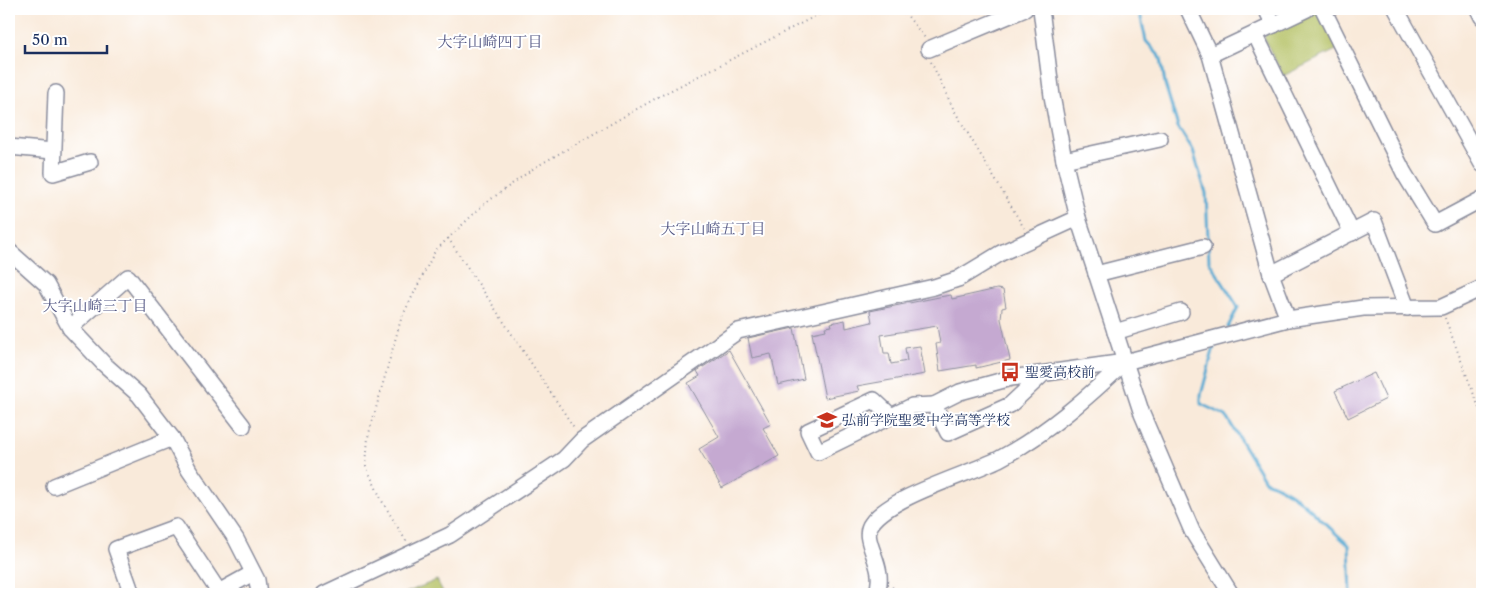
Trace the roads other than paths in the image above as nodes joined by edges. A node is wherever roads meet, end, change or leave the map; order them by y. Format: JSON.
{"nodes":[{"id":1,"x":1025,"y":9,"type":"edge"},
{"id":2,"x":1041,"y":9,"type":"edge"},
{"id":3,"x":1188,"y":9,"type":"edge"},
{"id":4,"x":1266,"y":9,"type":"edge"},
{"id":5,"x":1307,"y":9,"type":"edge"},
{"id":6,"x":1323,"y":9,"type":"edge"},
{"id":7,"x":1396,"y":9,"type":"edge"},
{"id":8,"x":1478,"y":9,"type":"edge"},
{"id":9,"x":1482,"y":17,"type":"edge"},
{"id":10,"x":1274,"y":25,"type":"junction"},
{"id":11,"x":1255,"y":34,"type":"junction"},
{"id":12,"x":929,"y":49,"type":"road end"},
{"id":13,"x":1210,"y":55,"type":"junction"},
{"id":14,"x":56,"y":93,"type":"dead end"},
{"id":15,"x":1160,"y":139,"type":"dead end"},
{"id":16,"x":9,"y":147,"type":"edge"},
{"id":17,"x":53,"y":152,"type":"junction"},
{"id":18,"x":1064,"y":160,"type":"junction"},
{"id":19,"x":90,"y":162,"type":"dead end"},
{"id":20,"x":1482,"y":164,"type":"edge"},
{"id":21,"x":1482,"y":199,"type":"edge"},
{"id":22,"x":1078,"y":218,"type":"junction"},
{"id":23,"x":1352,"y":233,"type":"junction"},
{"id":24,"x":1202,"y":247,"type":"dead end"},
{"id":25,"x":9,"y":251,"type":"edge"},
{"id":26,"x":1096,"y":274,"type":"junction"},
{"id":27,"x":1271,"y":274,"type":"junction"},
{"id":28,"x":1482,"y":288,"type":"edge"},
{"id":29,"x":1407,"y":308,"type":"junction"},
{"id":30,"x":1181,"y":312,"type":"dead end"},
{"id":31,"x":1288,"y":319,"type":"junction"},
{"id":32,"x":70,"y":328,"type":"junction"},
{"id":33,"x":1115,"y":332,"type":"junction"},
{"id":34,"x":1125,"y":362,"type":"junction"},
{"id":35,"x":1043,"y":374,"type":"junction"},
{"id":36,"x":934,"y":404,"type":"junction"},
{"id":37,"x":891,"y":416,"type":"junction"},
{"id":38,"x":243,"y":426,"type":"dead end"},
{"id":39,"x":172,"y":438,"type":"junction"},
{"id":40,"x":54,"y":486,"type":"dead end"},
{"id":41,"x":254,"y":573,"type":"junction"},
{"id":42,"x":217,"y":593,"type":"edge"},
{"id":43,"x":132,"y":594,"type":"edge"},
{"id":44,"x":259,"y":594,"type":"edge"},
{"id":45,"x":324,"y":594,"type":"edge"},
{"id":46,"x":876,"y":594,"type":"edge"},
{"id":47,"x":1231,"y":594,"type":"edge"}],
"edges":[{"from":1,"to":12,"type":"street"},
{"from":2,"to":18,"type":"street"},
{"from":3,"to":13,"type":"street"},
{"from":4,"to":10,"type":"street"},
{"from":5,"to":10,"type":"street"},
{"from":6,"to":21,"type":"street"},
{"from":7,"to":20,"type":"street"},
{"from":8,"to":9,"type":"street"},
{"from":10,"to":11,"type":"street"},
{"from":11,"to":13,"type":"street"},
{"from":11,"to":23,"type":"street"},
{"from":13,"to":27,"type":"street"},
{"from":14,"to":17,"type":"street"},
{"from":15,"to":18,"type":"street"},
{"from":16,"to":17,"type":"street"},
{"from":17,"to":19,"type":"street"},
{"from":18,"to":22,"type":"street"},
{"from":22,"to":26,"type":"street"},
{"from":22,"to":45,"type":"street"},
{"from":23,"to":27,"type":"street"},
{"from":23,"to":29,"type":"street"},
{"from":24,"to":26,"type":"street"},
{"from":25,"to":32,"type":"street"},
{"from":26,"to":33,"type":"street"},
{"from":27,"to":31,"type":"street"},
{"from":28,"to":29,"type":"street"},
{"from":29,"to":31,"type":"street"},
{"from":30,"to":33,"type":"street"},
{"from":31,"to":34,"type":"street"},
{"from":32,"to":38,"type":"street"},
{"from":32,"to":39,"type":"street"},
{"from":33,"to":34,"type":"street"},
{"from":34,"to":35,"type":"street"},
{"from":34,"to":46,"type":"street"},
{"from":34,"to":47,"type":"street"},
{"from":35,"to":36,"type":"street"},
{"from":35,"to":36,"type":"street"},
{"from":36,"to":37,"type":"street"},
{"from":37,"to":37,"type":"street"},
{"from":39,"to":40,"type":"street"},
{"from":39,"to":41,"type":"street"},
{"from":41,"to":42,"type":"street"},
{"from":41,"to":44,"type":"street"},
{"from":42,"to":43,"type":"street"}]}
